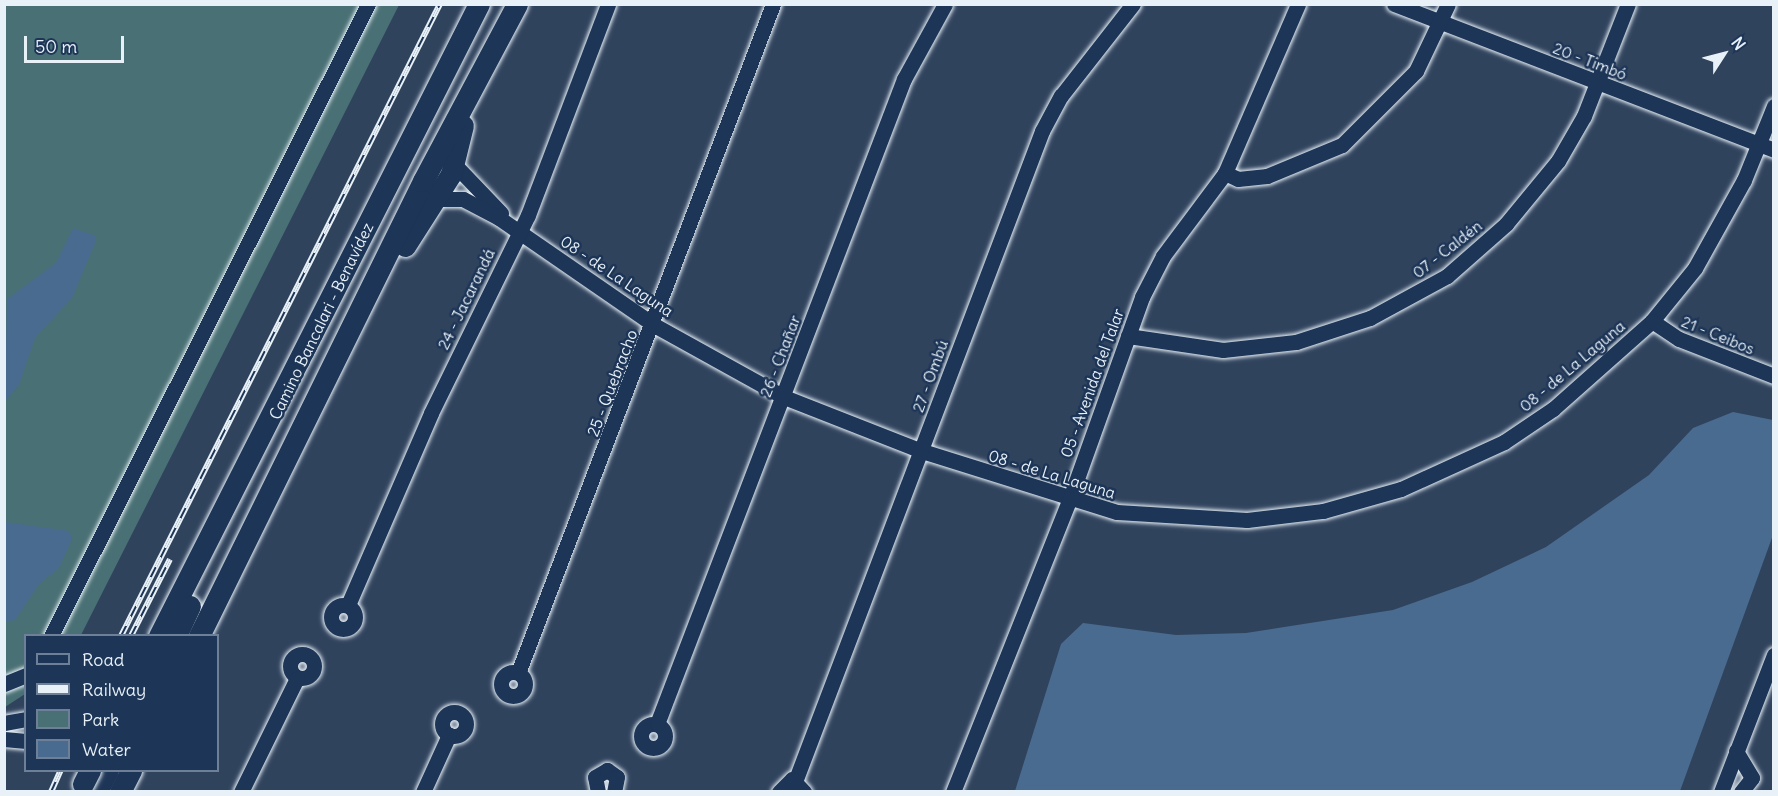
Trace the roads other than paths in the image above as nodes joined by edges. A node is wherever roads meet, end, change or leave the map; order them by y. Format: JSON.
{"nodes":[{"id":1,"x":368,"y":4,"type":"edge"},
{"id":2,"x":479,"y":4,"type":"edge"},
{"id":3,"x":517,"y":4,"type":"edge"},
{"id":4,"x":608,"y":4,"type":"edge"},
{"id":5,"x":773,"y":4,"type":"edge"},
{"id":6,"x":945,"y":4,"type":"edge"},
{"id":7,"x":1133,"y":4,"type":"edge"},
{"id":8,"x":1298,"y":4,"type":"edge"},
{"id":9,"x":1394,"y":4,"type":"edge"},
{"id":10,"x":1448,"y":4,"type":"edge"},
{"id":11,"x":1628,"y":4,"type":"edge"},
{"id":12,"x":1441,"y":23,"type":"junction"},
{"id":13,"x":478,"y":75,"type":"junction"},
{"id":14,"x":1598,"y":83,"type":"junction"},
{"id":15,"x":1773,"y":106,"type":"edge"},
{"id":16,"x":1758,"y":144,"type":"junction"},
{"id":17,"x":1773,"y":150,"type":"edge"},
{"id":18,"x":454,"y":164,"type":"junction"},
{"id":19,"x":1225,"y":173,"type":"junction"},
{"id":20,"x":434,"y":199,"type":"junction"},
{"id":21,"x":520,"y":232,"type":"junction"},
{"id":22,"x":1652,"y":321,"type":"junction"},
{"id":23,"x":356,"y":323,"type":"junction"},
{"id":24,"x":654,"y":325,"type":"junction"},
{"id":25,"x":1128,"y":336,"type":"junction"},
{"id":26,"x":1773,"y":376,"type":"edge"},
{"id":27,"x":784,"y":397,"type":"junction"},
{"id":28,"x":294,"y":447,"type":"junction"},
{"id":29,"x":922,"y":451,"type":"junction"},
{"id":30,"x":233,"y":493,"type":"junction"},
{"id":31,"x":1069,"y":501,"type":"junction"},
{"id":32,"x":348,"y":605,"type":"dead end"},
{"id":33,"x":52,"y":634,"type":"edge"},
{"id":34,"x":160,"y":634,"type":"edge"},
{"id":35,"x":177,"y":634,"type":"edge"},
{"id":36,"x":183,"y":634,"type":"edge"},
{"id":37,"x":200,"y":634,"type":"edge"},
{"id":38,"x":1773,"y":655,"type":"edge"},
{"id":39,"x":518,"y":673,"type":"dead end"},
{"id":40,"x":24,"y":676,"type":"edge"},
{"id":41,"x":297,"y":678,"type":"dead end"},
{"id":42,"x":4,"y":684,"type":"edge"},
{"id":43,"x":24,"y":719,"type":"edge"},
{"id":44,"x":4,"y":723,"type":"edge"},
{"id":45,"x":657,"y":724,"type":"dead end"},
{"id":46,"x":449,"y":735,"type":"dead end"},
{"id":47,"x":4,"y":739,"type":"edge"},
{"id":48,"x":24,"y":741,"type":"edge"},
{"id":49,"x":1736,"y":751,"type":"junction"},
{"id":50,"x":126,"y":772,"type":"edge"},
{"id":51,"x":95,"y":781,"type":"edge"},
{"id":52,"x":800,"y":786,"type":"edge"},
{"id":53,"x":241,"y":792,"type":"edge"},
{"id":54,"x":423,"y":792,"type":"edge"},
{"id":55,"x":598,"y":792,"type":"edge"},
{"id":56,"x":614,"y":792,"type":"edge"},
{"id":57,"x":779,"y":792,"type":"edge"},
{"id":58,"x":953,"y":792,"type":"edge"},
{"id":59,"x":1721,"y":792,"type":"edge"},
{"id":60,"x":1741,"y":792,"type":"edge"}],
"edges":[{"from":1,"to":33,"type":"street"},
{"from":2,"to":30,"type":"main road","name":"Camino Bancalari - Benavídez"},
{"from":3,"to":13,"type":"main road","name":"Camino Bancalari - Benavídez"},
{"from":4,"to":21,"type":"street","name":"24 - Jacarandá"},
{"from":5,"to":24,"type":"street","name":"25 - Quebracho"},
{"from":6,"to":27,"type":"street","name":"26 - Chañar"},
{"from":7,"to":29,"type":"street","name":"27 - Ombú"},
{"from":8,"to":19,"type":"street","name":"05 - Avenida del Talar"},
{"from":9,"to":12,"type":"street","name":"20 - Timbó"},
{"from":10,"to":12,"type":"street"},
{"from":11,"to":14,"type":"street","name":"07 - Caldén"},
{"from":12,"to":14,"type":"street","name":"20 - Timbó"},
{"from":12,"to":19,"type":"street"},
{"from":13,"to":18,"type":"main road"},
{"from":13,"to":23,"type":"main road","name":"Camino Bancalari - Benavídez"},
{"from":14,"to":16,"type":"street","name":"20 - Timbó"},
{"from":14,"to":25,"type":"street","name":"07 - Caldén"},
{"from":15,"to":16,"type":"street","name":"08 - de La Laguna"},
{"from":16,"to":17,"type":"street","name":"20 - Timbó"},
{"from":16,"to":22,"type":"street","name":"08 - de La Laguna"},
{"from":18,"to":20,"type":"main road"},
{"from":18,"to":21,"type":"street","name":"08 - de La Laguna"},
{"from":19,"to":25,"type":"street","name":"05 - Avenida del Talar"},
{"from":20,"to":21,"type":"street","name":"08 - de La Laguna"},
{"from":20,"to":23,"type":"main road"},
{"from":21,"to":24,"type":"street","name":"08 - de La Laguna"},
{"from":21,"to":32,"type":"street","name":"24 - Jacarandá"},
{"from":22,"to":26,"type":"street","name":"21 - Ceibos"},
{"from":22,"to":31,"type":"street","name":"08 - de La Laguna"},
{"from":23,"to":28,"type":"main road","name":"Camino Bancalari - Benavídez"},
{"from":24,"to":27,"type":"street","name":"08 - de La Laguna"},
{"from":24,"to":39,"type":"street","name":"25 - Quebracho"},
{"from":25,"to":31,"type":"street","name":"05 - Avenida del Talar"},
{"from":27,"to":29,"type":"street","name":"08 - de La Laguna"},
{"from":27,"to":45,"type":"street","name":"26 - Chañar"},
{"from":28,"to":36,"type":"main road"},
{"from":28,"to":37,"type":"main road","name":"Camino Bancalari - Benavídez"},
{"from":29,"to":31,"type":"street","name":"08 - de La Laguna"},
{"from":29,"to":52,"type":"street","name":"27 - Ombú"},
{"from":30,"to":34,"type":"main road","name":"Camino Bancalari - Benavídez"},
{"from":30,"to":35,"type":"main road"},
{"from":31,"to":58,"type":"street","name":"05 - Avenida del Talar"},
{"from":38,"to":49,"type":"street"},
{"from":40,"to":42,"type":"street"},
{"from":41,"to":53,"type":"street"},
{"from":43,"to":44,"type":"street"},
{"from":46,"to":54,"type":"street"},
{"from":47,"to":48,"type":"street"},
{"from":49,"to":59,"type":"street"},
{"from":49,"to":60,"type":"street"},
{"from":50,"to":51,"type":"main road"},
{"from":52,"to":57,"type":"street"},
{"from":55,"to":56,"type":"street"}]}
